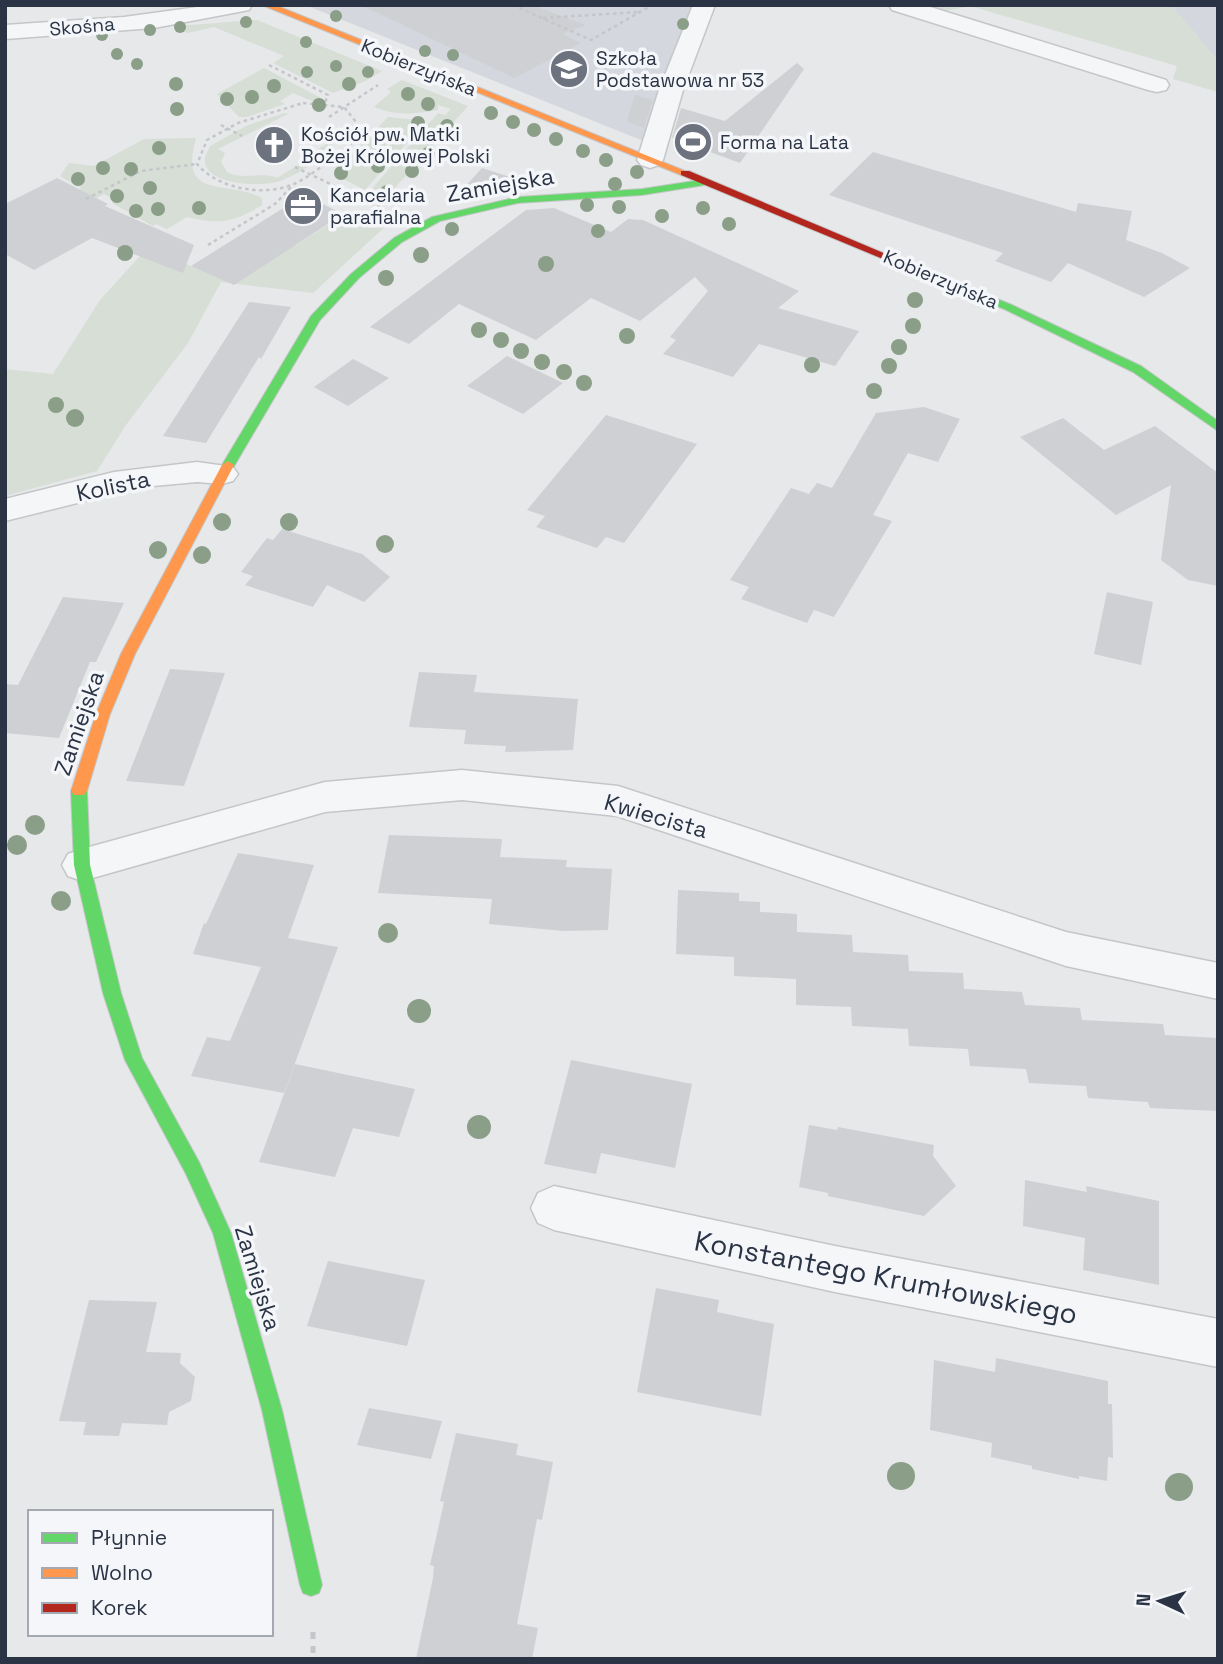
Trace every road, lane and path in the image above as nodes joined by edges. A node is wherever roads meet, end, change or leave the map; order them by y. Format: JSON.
{"nodes":[{"id":1,"x":241,"y":5,"type":"edge"},
{"id":2,"x":266,"y":5,"type":"edge"},
{"id":3,"x":513,"y":5,"type":"edge"},
{"id":4,"x":652,"y":5,"type":"edge"},
{"id":5,"x":704,"y":5,"type":"edge"},
{"id":6,"x":901,"y":5,"type":"edge"},
{"id":7,"x":641,"y":11,"type":"junction"},
{"id":8,"x":542,"y":18,"type":"junction"},
{"id":9,"x":5,"y":32,"type":"edge"},
{"id":10,"x":269,"y":65,"type":"dead end"},
{"id":11,"x":414,"y":65,"type":"junction"},
{"id":12,"x":1157,"y":85,"type":"dead end"},
{"id":13,"x":323,"y":105,"type":"junction"},
{"id":14,"x":344,"y":107,"type":"junction"},
{"id":15,"x":329,"y":117,"type":"dead end"},
{"id":16,"x":221,"y":125,"type":"dead end"},
{"id":17,"x":228,"y":129,"type":"junction"},
{"id":18,"x":242,"y":136,"type":"dead end"},
{"id":19,"x":650,"y":160,"type":"junction"},
{"id":20,"x":197,"y":164,"type":"junction"},
{"id":21,"x":295,"y":167,"type":"dead end"},
{"id":22,"x":308,"y":174,"type":"junction"},
{"id":23,"x":707,"y":182,"type":"junction"},
{"id":24,"x":293,"y":185,"type":"junction"},
{"id":25,"x":86,"y":199,"type":"dead end"},
{"id":26,"x":422,"y":227,"type":"junction"},
{"id":27,"x":208,"y":245,"type":"dead end"},
{"id":28,"x":1218,"y":426,"type":"edge"},
{"id":29,"x":222,"y":474,"type":"junction"},
{"id":30,"x":5,"y":510,"type":"edge"},
{"id":31,"x":82,"y":865,"type":"junction"},
{"id":32,"x":1218,"y":981,"type":"edge"},
{"id":33,"x":554,"y":1208,"type":"dead end"},
{"id":34,"x":1218,"y":1343,"type":"edge"},
{"id":35,"x":311,"y":1585,"type":"dead end"}],
"edges":[{"from":1,"to":9,"type":"street","name":"Skośna"},
{"from":2,"to":11,"type":"street","name":"Kobierzyńska"},
{"from":3,"to":8,"type":"path"},
{"from":4,"to":7,"type":"path"},
{"from":5,"to":19,"type":"street"},
{"from":6,"to":12,"type":"street"},
{"from":7,"to":8,"type":"path"},
{"from":7,"to":8,"type":"path"},
{"from":10,"to":13,"type":"path"},
{"from":11,"to":14,"type":"path"},
{"from":11,"to":19,"type":"street","name":"Kobierzyńska"},
{"from":13,"to":14,"type":"path"},
{"from":13,"to":17,"type":"path"},
{"from":14,"to":15,"type":"path"},
{"from":14,"to":22,"type":"path"},
{"from":16,"to":17,"type":"path"},
{"from":17,"to":18,"type":"path"},
{"from":17,"to":20,"type":"path"},
{"from":19,"to":23,"type":"street","name":"Kobierzyńska"},
{"from":20,"to":24,"type":"path"},
{"from":20,"to":25,"type":"path"},
{"from":21,"to":22,"type":"path"},
{"from":22,"to":24,"type":"path"},
{"from":22,"to":26,"type":"path"},
{"from":23,"to":26,"type":"street","name":"Zamiejska"},
{"from":23,"to":28,"type":"street","name":"Kobierzyńska"},
{"from":24,"to":27,"type":"path"},
{"from":26,"to":29,"type":"street","name":"Zamiejska"},
{"from":29,"to":30,"type":"street","name":"Kolista"},
{"from":29,"to":31,"type":"street","name":"Zamiejska"},
{"from":31,"to":32,"type":"street","name":"Kwiecista"},
{"from":31,"to":35,"type":"street","name":"Zamiejska"},
{"from":33,"to":34,"type":"street","name":"Konstantego Krumłowskiego"}]}
